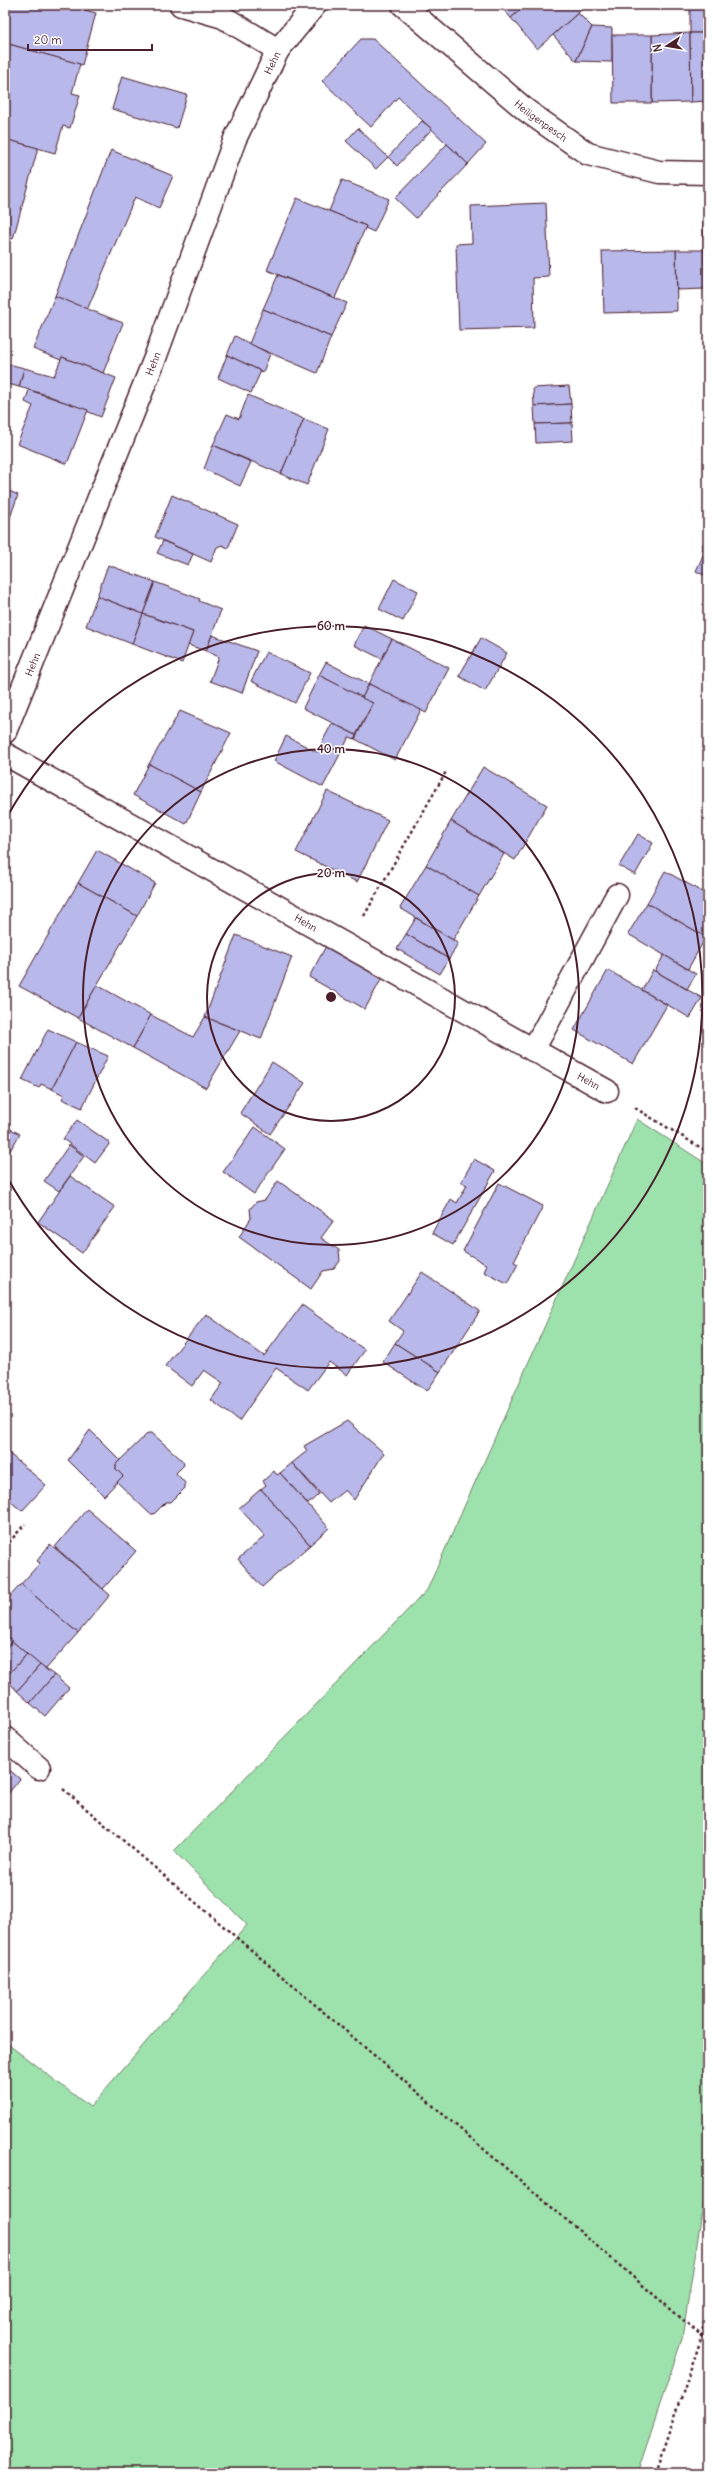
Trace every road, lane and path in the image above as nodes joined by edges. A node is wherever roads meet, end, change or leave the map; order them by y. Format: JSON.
{"nodes":[{"id":1,"x":180,"y":5,"type":"edge"},
{"id":2,"x":315,"y":5,"type":"edge"},
{"id":3,"x":403,"y":5,"type":"edge"},
{"id":4,"x":278,"y":50,"type":"junction"},
{"id":5,"x":708,"y":173,"type":"edge"},
{"id":6,"x":5,"y":732,"type":"edge"},
{"id":7,"x":5,"y":754,"type":"edge"},
{"id":8,"x":447,"y":770,"type":"dead end"},
{"id":9,"x":617,"y":895,"type":"dead end"},
{"id":10,"x":347,"y":946,"type":"junction"},
{"id":11,"x":533,"y":1050,"type":"junction"},
{"id":12,"x":607,"y":1091,"type":"joint"},
{"id":13,"x":708,"y":1152,"type":"edge"},
{"id":14,"x":25,"y":1524,"type":"dead end"},
{"id":15,"x":5,"y":1547,"type":"edge"},
{"id":16,"x":5,"y":1738,"type":"edge"},
{"id":17,"x":39,"y":1768,"type":"joint"},
{"id":18,"x":708,"y":2295,"type":"edge"},
{"id":19,"x":702,"y":2336,"type":"junction"},
{"id":20,"x":708,"y":2338,"type":"edge"},
{"id":21,"x":656,"y":2473,"type":"edge"}],
"edges":[{"from":1,"to":4,"type":"street"},
{"from":2,"to":4,"type":"street","name":"Hehn"},
{"from":3,"to":5,"type":"street","name":"Heiligenpesch"},
{"from":4,"to":6,"type":"street","name":"Hehn"},
{"from":7,"to":10,"type":"street","name":"Hehn"},
{"from":8,"to":10,"type":"path"},
{"from":9,"to":11,"type":"street"},
{"from":10,"to":11,"type":"street","name":"Hehn"},
{"from":11,"to":12,"type":"street","name":"Hehn"},
{"from":12,"to":13,"type":"path"},
{"from":14,"to":15,"type":"path"},
{"from":16,"to":17,"type":"street"},
{"from":17,"to":19,"type":"path"},
{"from":18,"to":19,"type":"path"},
{"from":19,"to":20,"type":"path"},
{"from":19,"to":21,"type":"path"}]}
